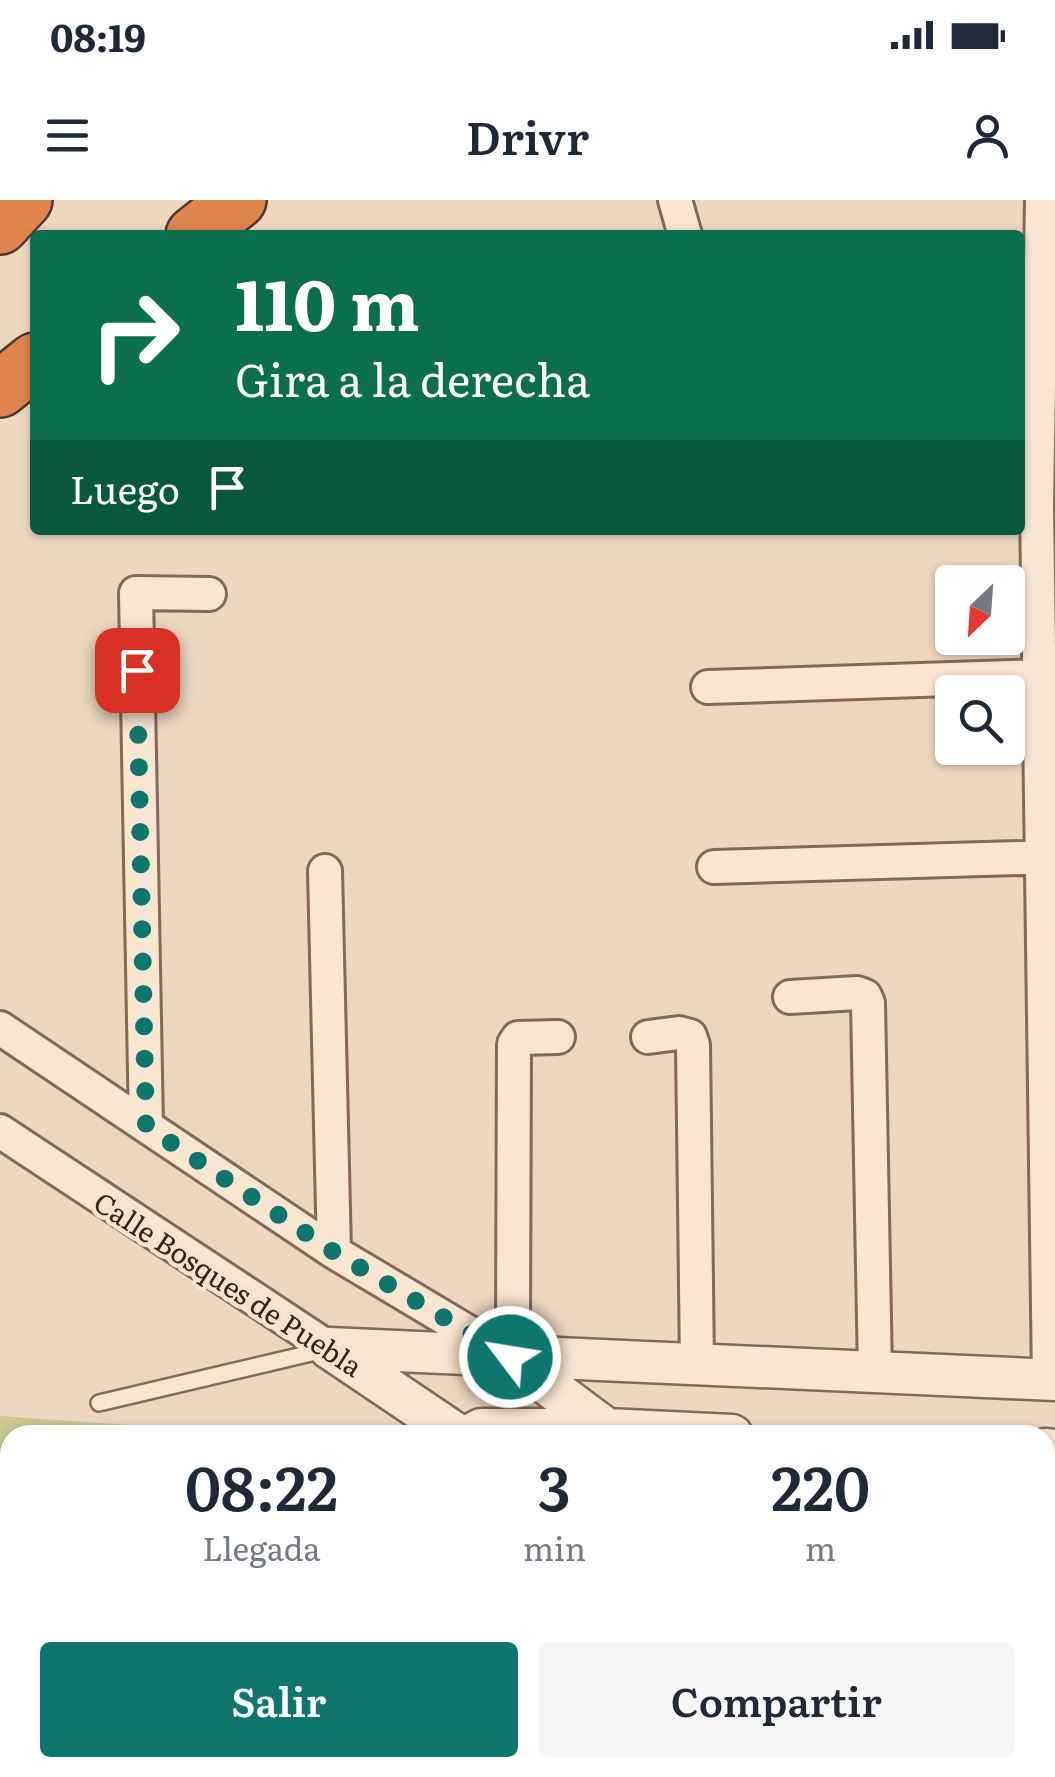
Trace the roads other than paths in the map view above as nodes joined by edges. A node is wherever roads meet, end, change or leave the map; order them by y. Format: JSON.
{"nodes":[{"id":1,"x":24,"y":200,"type":"edge"},
{"id":2,"x":238,"y":200,"type":"edge"},
{"id":3,"x":675,"y":200,"type":"edge"},
{"id":4,"x":1042,"y":200,"type":"edge"},
{"id":5,"x":0,"y":226,"type":"edge"},
{"id":6,"x":200,"y":230,"type":"edge"},
{"id":7,"x":684,"y":230,"type":"edge"},
{"id":8,"x":1030,"y":325,"type":"edge"},
{"id":9,"x":30,"y":365,"type":"edge"},
{"id":10,"x":0,"y":389,"type":"edge"},
{"id":11,"x":1028,"y":506,"type":"edge"},
{"id":12,"x":210,"y":594,"type":"dead end"},
{"id":13,"x":1039,"y":676,"type":"junction"},
{"id":14,"x":708,"y":687,"type":"dead end"},
{"id":15,"x":1049,"y":857,"type":"edge"},
{"id":16,"x":714,"y":867,"type":"dead end"},
{"id":17,"x":325,"y":871,"type":"dead end"},
{"id":18,"x":790,"y":997,"type":"dead end"},
{"id":19,"x":0,"y":1028,"type":"edge"},
{"id":20,"x":558,"y":1037,"type":"dead end"},
{"id":21,"x":648,"y":1037,"type":"dead end"},
{"id":22,"x":146,"y":1126,"type":"junction"},
{"id":23,"x":0,"y":1131,"type":"edge"},
{"id":24,"x":334,"y":1252,"type":"junction"},
{"id":25,"x":329,"y":1348,"type":"junction"},
{"id":26,"x":510,"y":1357,"type":"junction"},
{"id":27,"x":697,"y":1364,"type":"junction"},
{"id":28,"x":875,"y":1372,"type":"junction"},
{"id":29,"x":1052,"y":1380,"type":"edge"},
{"id":30,"x":99,"y":1403,"type":"dead end"},
{"id":31,"x":443,"y":1425,"type":"edge"},
{"id":32,"x":602,"y":1425,"type":"edge"}],
"edges":[{"from":1,"to":5,"type":"highway"},
{"from":2,"to":6,"type":"highway"},
{"from":3,"to":7,"type":"street"},
{"from":4,"to":8,"type":"street"},
{"from":8,"to":11,"type":"street"},
{"from":9,"to":10,"type":"highway"},
{"from":11,"to":13,"type":"street"},
{"from":12,"to":22,"type":"street"},
{"from":13,"to":14,"type":"street"},
{"from":13,"to":15,"type":"street"},
{"from":15,"to":16,"type":"street"},
{"from":15,"to":29,"type":"street"},
{"from":17,"to":24,"type":"street"},
{"from":18,"to":28,"type":"street"},
{"from":19,"to":22,"type":"street"},
{"from":20,"to":26,"type":"street"},
{"from":21,"to":27,"type":"street"},
{"from":22,"to":24,"type":"street"},
{"from":23,"to":25,"type":"street","name":"Calle Bosques de Puebla"},
{"from":24,"to":26,"type":"street"},
{"from":25,"to":26,"type":"street"},
{"from":25,"to":30,"type":"lane"},
{"from":25,"to":31,"type":"street","name":"Calle Bosques de Puebla"},
{"from":26,"to":27,"type":"street"},
{"from":26,"to":32,"type":"street"},
{"from":27,"to":28,"type":"street"},
{"from":28,"to":29,"type":"street"}]}
